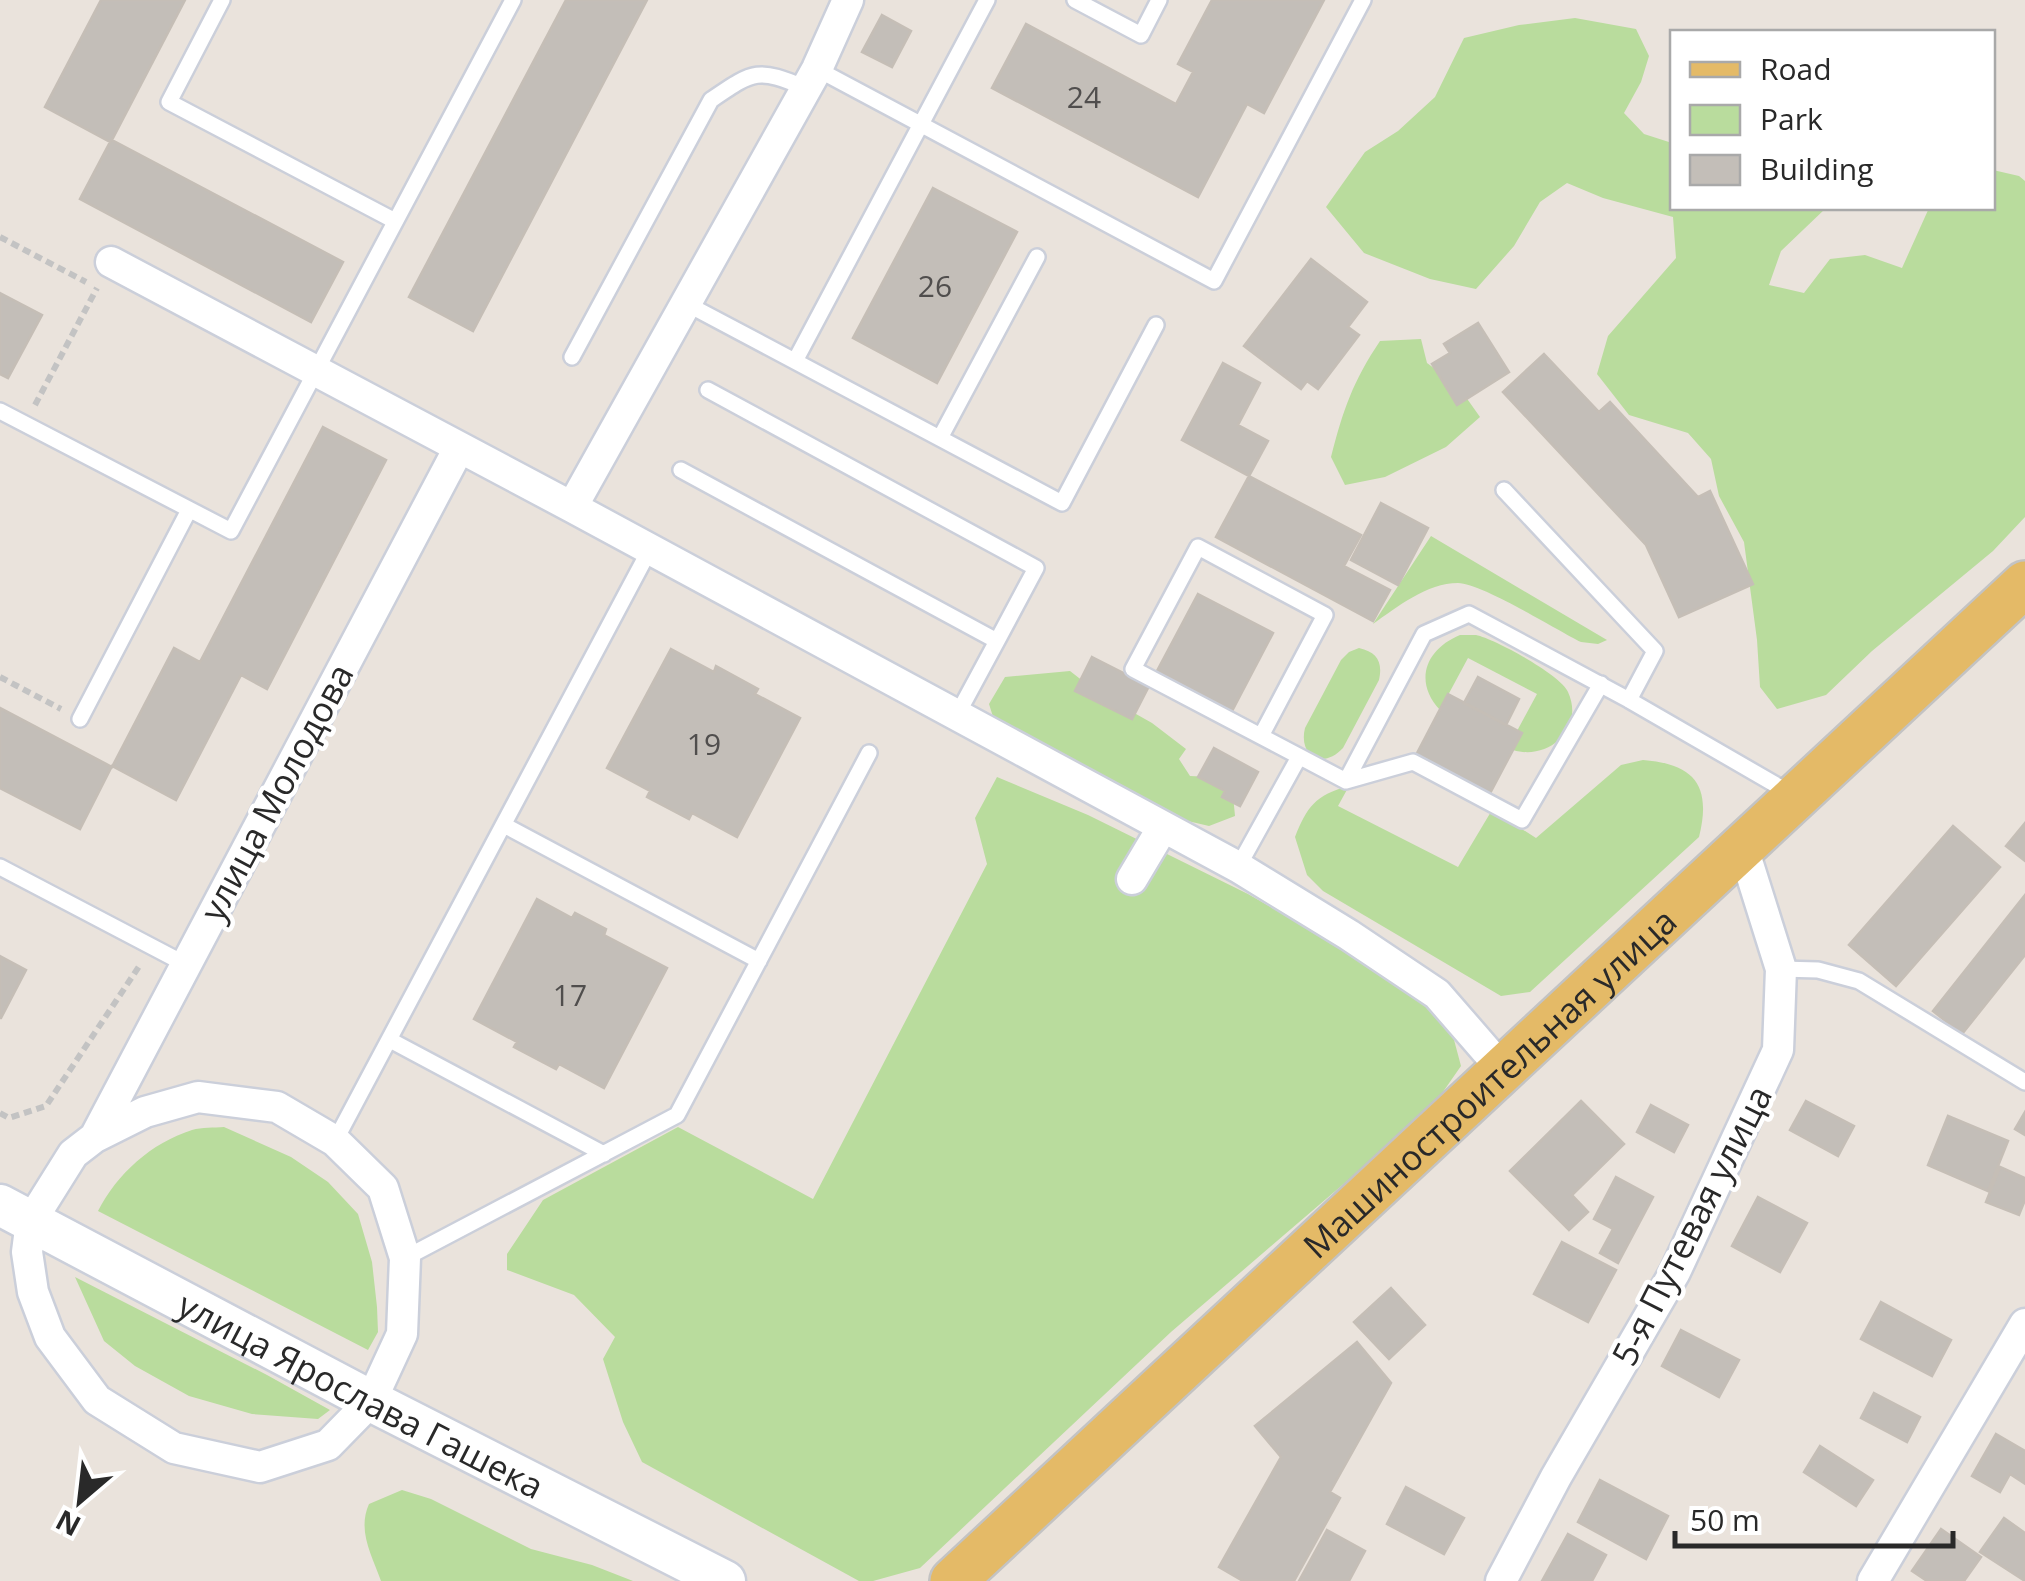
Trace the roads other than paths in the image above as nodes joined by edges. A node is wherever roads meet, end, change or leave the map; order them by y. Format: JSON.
{"nodes":[{"id":1,"x":222,"y":0,"type":"edge"},
{"id":2,"x":513,"y":0,"type":"edge"},
{"id":3,"x":848,"y":0,"type":"edge"},
{"id":4,"x":987,"y":0,"type":"edge"},
{"id":5,"x":1076,"y":0,"type":"edge"},
{"id":6,"x":1159,"y":0,"type":"edge"},
{"id":7,"x":1364,"y":0,"type":"edge"},
{"id":8,"x":812,"y":79,"type":"junction"},
{"id":9,"x":920,"y":124,"type":"junction"},
{"id":10,"x":395,"y":221,"type":"junction"},
{"id":11,"x":1036,"y":258,"type":"dead end"},
{"id":12,"x":112,"y":262,"type":"dead end"},
{"id":13,"x":688,"y":304,"type":"junction"},
{"id":14,"x":1156,"y":325,"type":"dead end"},
{"id":15,"x":572,"y":357,"type":"dead end"},
{"id":16,"x":795,"y":361,"type":"junction"},
{"id":17,"x":315,"y":371,"type":"junction"},
{"id":18,"x":708,"y":390,"type":"dead end"},
{"id":19,"x":0,"y":411,"type":"edge"},
{"id":20,"x":940,"y":438,"type":"junction"},
{"id":21,"x":459,"y":448,"type":"junction"},
{"id":22,"x":680,"y":470,"type":"dead end"},
{"id":23,"x":1504,"y":490,"type":"dead end"},
{"id":24,"x":572,"y":507,"type":"junction"},
{"id":25,"x":190,"y":510,"type":"junction"},
{"id":26,"x":650,"y":550,"type":"junction"},
{"id":27,"x":2025,"y":584,"type":"edge"},
{"id":28,"x":997,"y":641,"type":"junction"},
{"id":29,"x":1600,"y":684,"type":"junction"},
{"id":30,"x":1629,"y":700,"type":"junction"},
{"id":31,"x":957,"y":715,"type":"junction"},
{"id":32,"x":80,"y":719,"type":"road end"},
{"id":33,"x":1260,"y":736,"type":"junction"},
{"id":34,"x":870,"y":752,"type":"dead end"},
{"id":35,"x":1300,"y":757,"type":"junction"},
{"id":36,"x":1346,"y":781,"type":"junction"},
{"id":37,"x":1798,"y":798,"type":"junction"},
{"id":38,"x":504,"y":825,"type":"junction"},
{"id":39,"x":1162,"y":827,"type":"junction"},
{"id":40,"x":1743,"y":848,"type":"junction"},
{"id":41,"x":0,"y":867,"type":"edge"},
{"id":42,"x":1238,"y":867,"type":"junction"},
{"id":43,"x":1132,"y":880,"type":"dead end"},
{"id":44,"x":759,"y":961,"type":"junction"},
{"id":45,"x":185,"y":964,"type":"junction"},
{"id":46,"x":1781,"y":969,"type":"junction"},
{"id":47,"x":390,"y":1040,"type":"junction"},
{"id":48,"x":1503,"y":1070,"type":"junction"},
{"id":49,"x":2025,"y":1082,"type":"edge"},
{"id":50,"x":95,"y":1137,"type":"junction"},
{"id":51,"x":336,"y":1142,"type":"junction"},
{"id":52,"x":604,"y":1154,"type":"junction"},
{"id":53,"x":15,"y":1213,"type":"edge"},
{"id":54,"x":405,"y":1258,"type":"junction"},
{"id":55,"x":2025,"y":1324,"type":"edge"},
{"id":56,"x":371,"y":1401,"type":"junction"},
{"id":57,"x":725,"y":1581,"type":"edge"},
{"id":58,"x":954,"y":1581,"type":"edge"},
{"id":59,"x":1501,"y":1581,"type":"edge"},
{"id":60,"x":1874,"y":1581,"type":"edge"}],
"edges":[{"from":1,"to":10,"type":"lane"},
{"from":2,"to":10,"type":"lane"},
{"from":3,"to":8,"type":"street"},
{"from":4,"to":9,"type":"lane"},
{"from":5,"to":6,"type":"lane"},
{"from":7,"to":9,"type":"lane"},
{"from":8,"to":9,"type":"lane"},
{"from":8,"to":13,"type":"street"},
{"from":8,"to":15,"type":"lane"},
{"from":9,"to":16,"type":"lane"},
{"from":10,"to":17,"type":"lane"},
{"from":11,"to":20,"type":"lane"},
{"from":12,"to":17,"type":"street"},
{"from":13,"to":16,"type":"lane"},
{"from":13,"to":24,"type":"street"},
{"from":14,"to":20,"type":"lane"},
{"from":16,"to":20,"type":"lane"},
{"from":17,"to":21,"type":"street"},
{"from":17,"to":25,"type":"lane"},
{"from":18,"to":28,"type":"lane"},
{"from":19,"to":25,"type":"lane"},
{"from":21,"to":24,"type":"street"},
{"from":21,"to":45,"type":"street","name":"улица Молодова"},
{"from":22,"to":28,"type":"lane"},
{"from":23,"to":30,"type":"lane"},
{"from":24,"to":26,"type":"street"},
{"from":25,"to":32,"type":"lane"},
{"from":26,"to":31,"type":"street"},
{"from":26,"to":38,"type":"lane"},
{"from":27,"to":37,"type":"main road","name":"Машиностроительная улица"},
{"from":28,"to":31,"type":"lane"},
{"from":29,"to":30,"type":"lane"},
{"from":29,"to":36,"type":"lane"},
{"from":29,"to":36,"type":"lane"},
{"from":30,"to":37,"type":"lane"},
{"from":31,"to":39,"type":"street"},
{"from":33,"to":33,"type":"lane"},
{"from":33,"to":35,"type":"lane"},
{"from":34,"to":44,"type":"lane"},
{"from":35,"to":36,"type":"lane"},
{"from":35,"to":42,"type":"lane"},
{"from":37,"to":40,"type":"main road","name":"Машиностроительная улица"},
{"from":38,"to":44,"type":"lane"},
{"from":38,"to":47,"type":"lane"},
{"from":39,"to":42,"type":"street"},
{"from":39,"to":43,"type":"street"},
{"from":40,"to":46,"type":"street","name":"5-я Путевая улица"},
{"from":40,"to":48,"type":"main road","name":"Машиностроительная улица"},
{"from":41,"to":45,"type":"lane"},
{"from":42,"to":48,"type":"street"},
{"from":44,"to":52,"type":"lane"},
{"from":45,"to":50,"type":"street","name":"улица Молодова"},
{"from":46,"to":49,"type":"lane"},
{"from":46,"to":59,"type":"street","name":"5-я Путевая улица"},
{"from":47,"to":51,"type":"lane"},
{"from":47,"to":52,"type":"lane"},
{"from":48,"to":58,"type":"main road","name":"Машиностроительная улица"},
{"from":50,"to":51,"type":"street"},
{"from":50,"to":53,"type":"street"},
{"from":51,"to":54,"type":"street"},
{"from":52,"to":54,"type":"lane"},
{"from":53,"to":56,"type":"main road","name":"улица Ярослава Гашека"},
{"from":53,"to":56,"type":"street"},
{"from":54,"to":56,"type":"street"},
{"from":55,"to":60,"type":"street"},
{"from":56,"to":57,"type":"main road","name":"улица Ярослава Гашека"}]}
